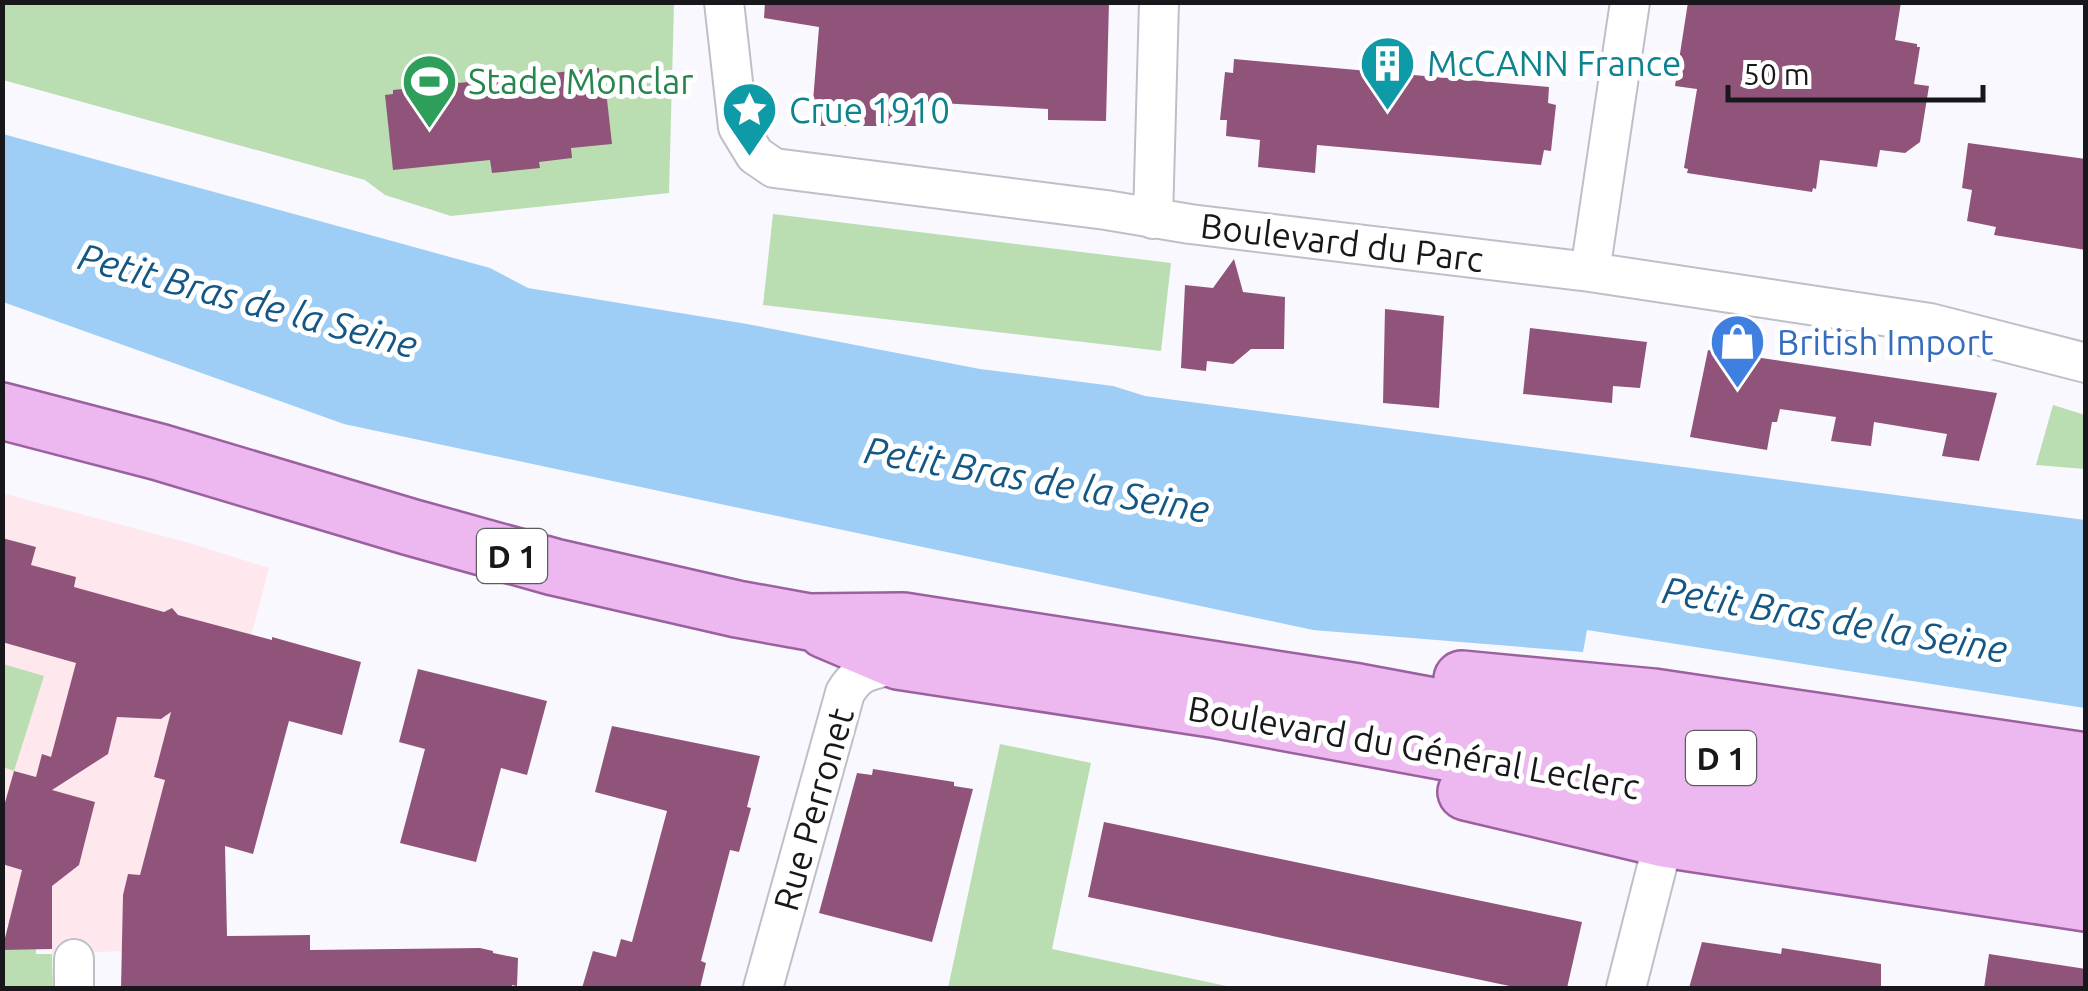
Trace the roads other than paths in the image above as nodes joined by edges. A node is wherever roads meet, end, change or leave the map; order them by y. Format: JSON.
{"nodes":[{"id":1,"x":724,"y":2,"type":"edge"},
{"id":2,"x":1159,"y":2,"type":"edge"},
{"id":3,"x":1630,"y":2,"type":"edge"},
{"id":4,"x":1153,"y":219,"type":"junction"},
{"id":5,"x":1590,"y":272,"type":"junction"},
{"id":6,"x":2086,"y":363,"type":"edge"},
{"id":7,"x":2,"y":411,"type":"edge"},
{"id":8,"x":809,"y":622,"type":"junction"},
{"id":9,"x":898,"y":660,"type":"junction"},
{"id":10,"x":1358,"y":692,"type":"junction"},
{"id":11,"x":1384,"y":742,"type":"junction"},
{"id":12,"x":2086,"y":761,"type":"edge"},
{"id":13,"x":2086,"y":813,"type":"edge"},
{"id":14,"x":1664,"y":839,"type":"junction"},
{"id":15,"x":2086,"y":856,"type":"edge"},
{"id":16,"x":2086,"y":903,"type":"edge"},
{"id":17,"x":763,"y":988,"type":"edge"},
{"id":18,"x":1626,"y":988,"type":"edge"}],
"edges":[{"from":1,"to":4,"type":"street","name":"Boulevard du Parc"},
{"from":2,"to":4,"type":"street"},
{"from":3,"to":5,"type":"street"},
{"from":4,"to":5,"type":"street","name":"Boulevard du Parc"},
{"from":5,"to":6,"type":"street","name":"Boulevard du Parc"},
{"from":7,"to":8,"type":"main road","name":"Boulevard du Général Leclerc","number":"D 1"},
{"from":8,"to":9,"type":"main road","name":"Boulevard du Général Leclerc","number":"D 1"},
{"from":8,"to":10,"type":"main road","name":"Boulevard du Général Leclerc","number":"D 1"},
{"from":9,"to":11,"type":"main road","name":"Boulevard du Général Leclerc","number":"D 1"},
{"from":9,"to":17,"type":"street","name":"Rue Perronet"},
{"from":10,"to":12,"type":"main road"},
{"from":10,"to":13,"type":"main road","name":"Boulevard du Général Leclerc","number":"D 1"},
{"from":11,"to":14,"type":"main road"},
{"from":11,"to":15,"type":"main road","name":"Boulevard du Général Leclerc","number":"D 1"},
{"from":14,"to":16,"type":"main road"},
{"from":14,"to":18,"type":"street"}]}
